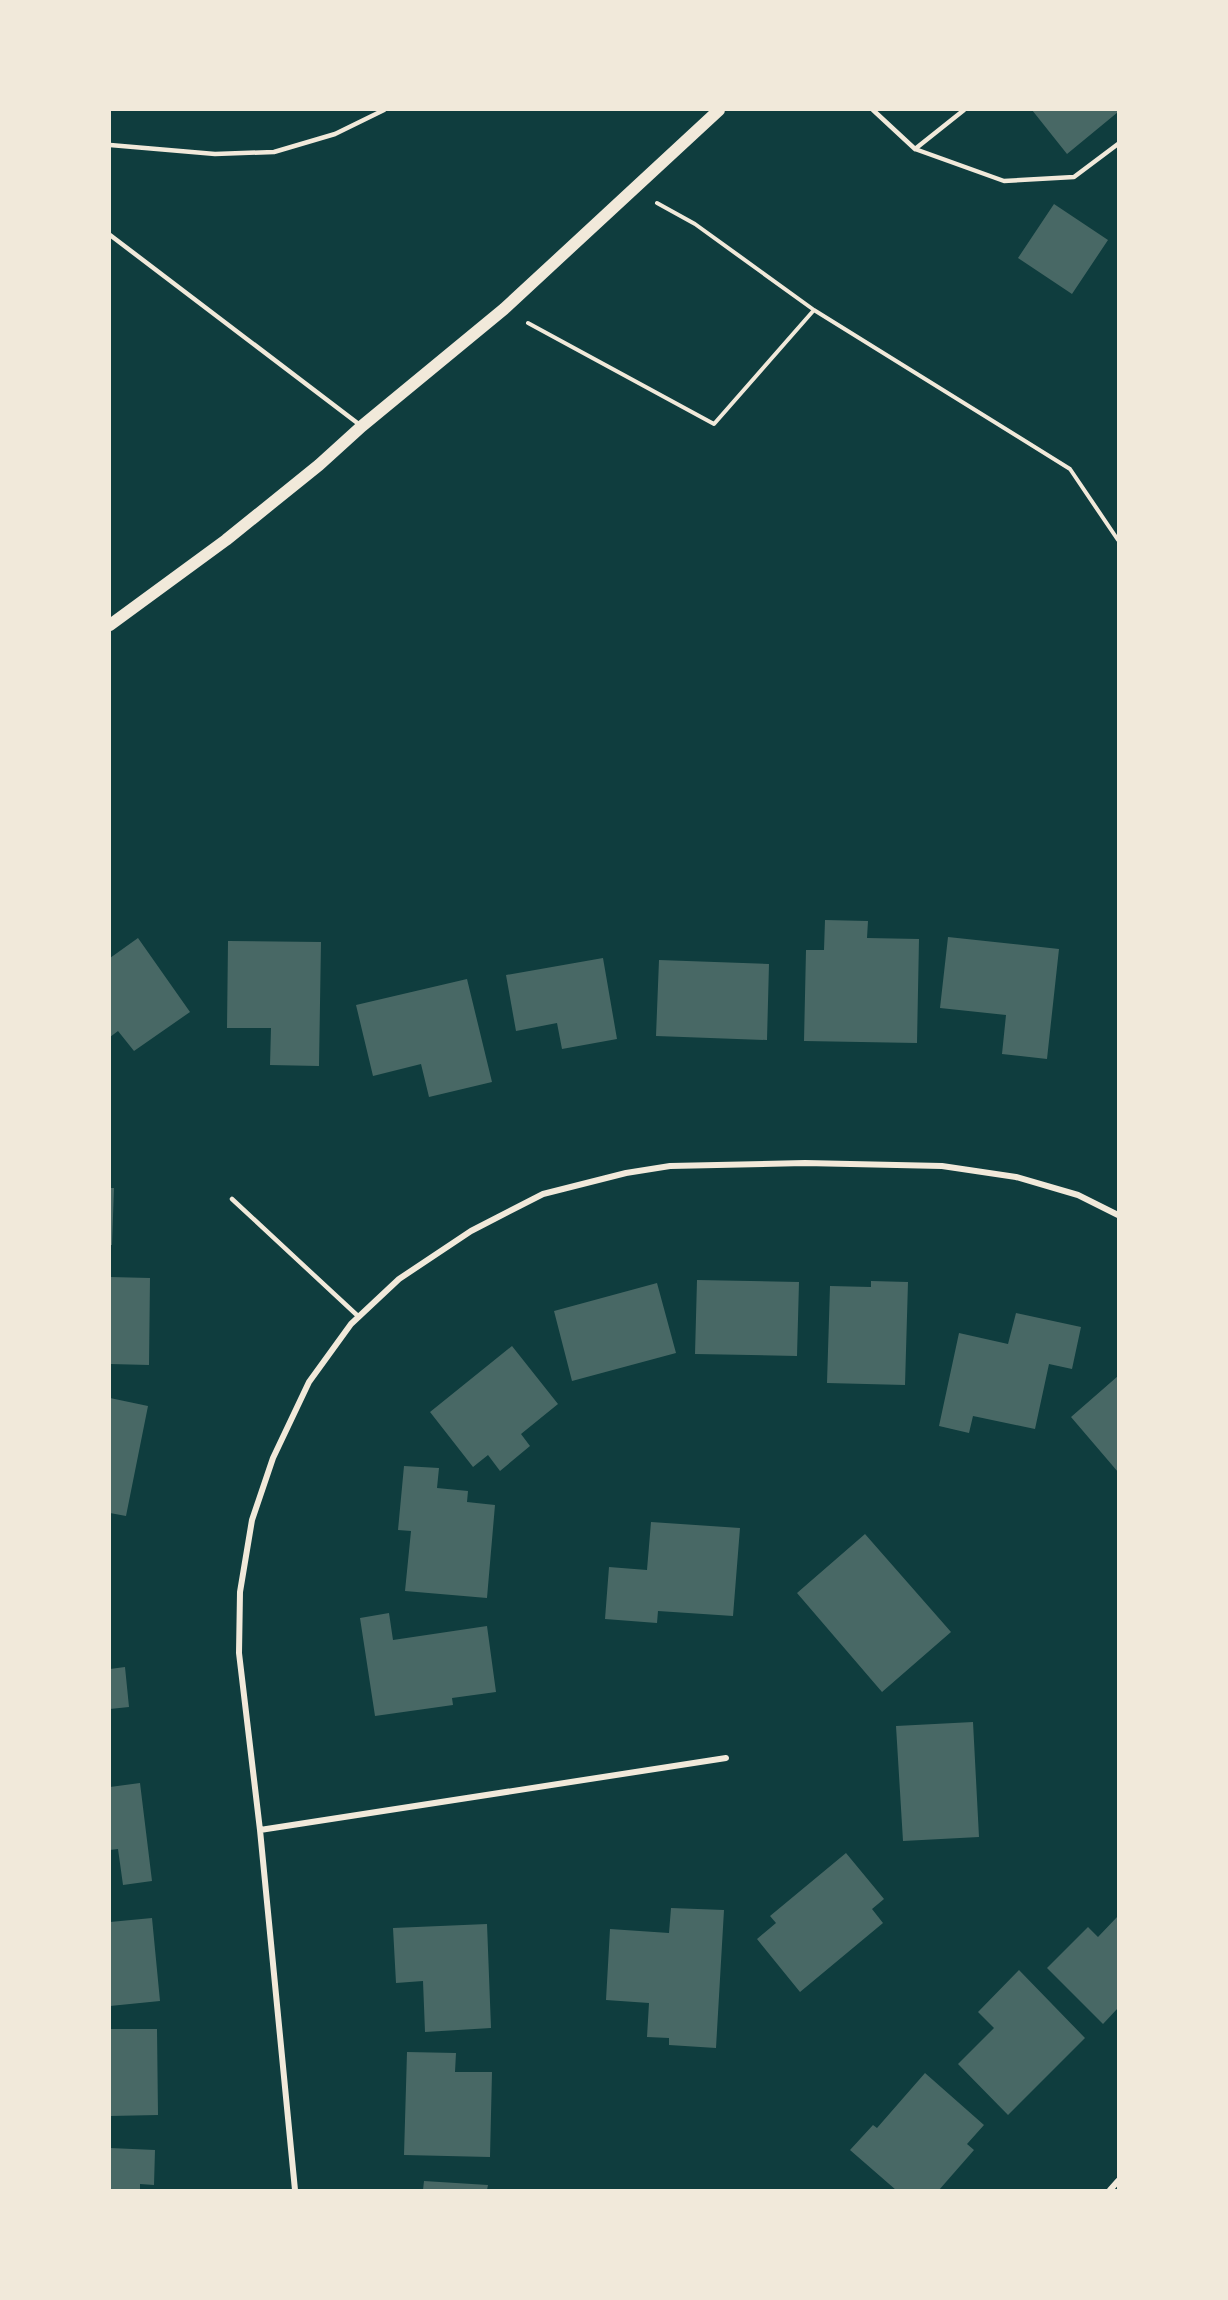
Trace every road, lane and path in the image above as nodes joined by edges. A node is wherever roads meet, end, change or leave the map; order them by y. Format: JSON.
{"nodes":[{"id":1,"x":384,"y":110,"type":"edge"},
{"id":2,"x":719,"y":110,"type":"edge"},
{"id":3,"x":873,"y":110,"type":"edge"},
{"id":4,"x":964,"y":110,"type":"edge"},
{"id":5,"x":1119,"y":144,"type":"edge"},
{"id":6,"x":110,"y":145,"type":"edge"},
{"id":7,"x":915,"y":149,"type":"junction"},
{"id":8,"x":632,"y":190,"type":"junction"},
{"id":9,"x":110,"y":235,"type":"edge"},
{"id":10,"x":504,"y":309,"type":"junction"},
{"id":11,"x":814,"y":310,"type":"junction"},
{"id":12,"x":362,"y":426,"type":"junction"},
{"id":13,"x":1119,"y":540,"type":"edge"},
{"id":14,"x":110,"y":625,"type":"edge"},
{"id":15,"x":232,"y":1198,"type":"dead end"},
{"id":16,"x":1119,"y":1215,"type":"edge"},
{"id":17,"x":359,"y":1317,"type":"junction"},
{"id":18,"x":726,"y":1758,"type":"dead end"},
{"id":19,"x":260,"y":1830,"type":"junction"},
{"id":20,"x":1119,"y":2181,"type":"edge"},
{"id":21,"x":295,"y":2190,"type":"edge"},
{"id":22,"x":1110,"y":2190,"type":"edge"}],
"edges":[{"from":1,"to":6,"type":"lane"},
{"from":2,"to":8,"type":"main road"},
{"from":3,"to":7,"type":"lane"},
{"from":4,"to":7,"type":"lane"},
{"from":5,"to":7,"type":"lane"},
{"from":8,"to":10,"type":"main road"},
{"from":8,"to":11,"type":"path"},
{"from":9,"to":12,"type":"lane"},
{"from":10,"to":11,"type":"path"},
{"from":10,"to":12,"type":"main road"},
{"from":11,"to":13,"type":"path"},
{"from":12,"to":14,"type":"main road"},
{"from":15,"to":17,"type":"lane"},
{"from":16,"to":17,"type":"street"},
{"from":17,"to":19,"type":"street"},
{"from":18,"to":19,"type":"street"},
{"from":19,"to":21,"type":"street"},
{"from":20,"to":22,"type":"street"}]}
